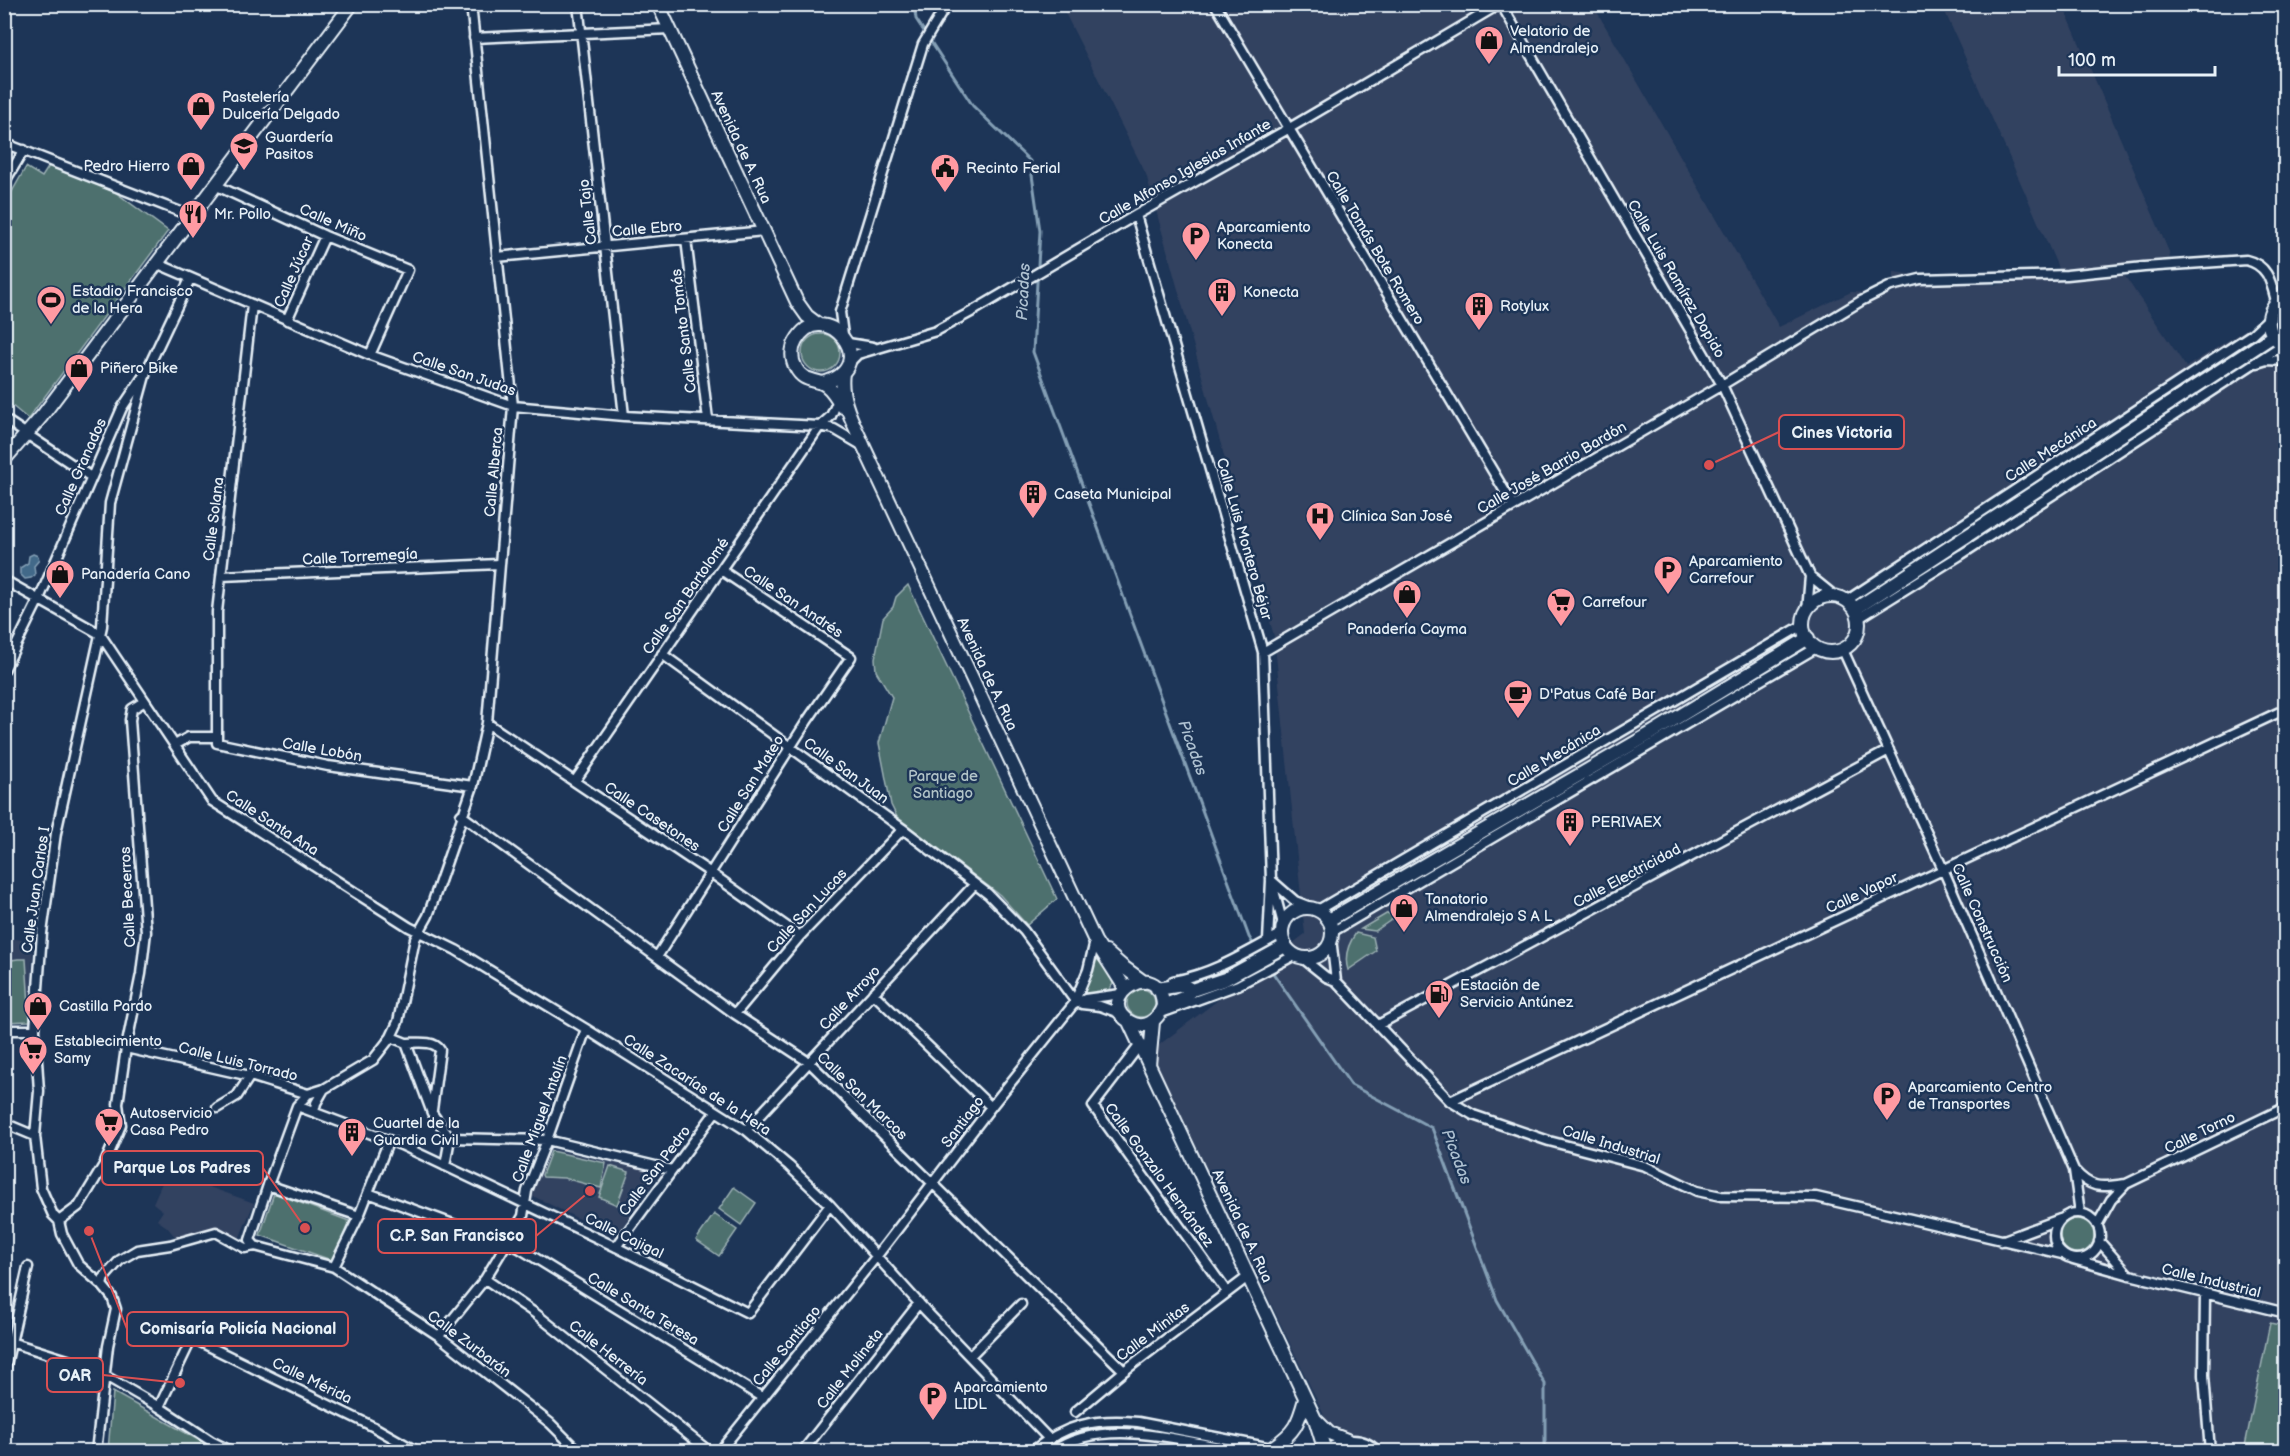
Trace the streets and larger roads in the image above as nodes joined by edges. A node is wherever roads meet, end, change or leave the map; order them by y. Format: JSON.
{"nodes":[{"id":1,"x":352,"y":4,"type":"edge"},
{"id":2,"x":471,"y":4,"type":"edge"},
{"id":3,"x":578,"y":4,"type":"edge"},
{"id":4,"x":658,"y":4,"type":"edge"},
{"id":5,"x":947,"y":4,"type":"edge"},
{"id":6,"x":1215,"y":4,"type":"edge"},
{"id":7,"x":1501,"y":4,"type":"edge"},
{"id":8,"x":670,"y":29,"type":"junction"},
{"id":9,"x":581,"y":34,"type":"junction"},
{"id":10,"x":474,"y":39,"type":"junction"},
{"id":11,"x":1288,"y":129,"type":"junction"},
{"id":12,"x":4,"y":142,"type":"edge"},
{"id":13,"x":24,"y":150,"type":"junction"},
{"id":14,"x":4,"y":183,"type":"edge"},
{"id":15,"x":215,"y":185,"type":"junction"},
{"id":16,"x":1136,"y":214,"type":"junction"},
{"id":17,"x":191,"y":216,"type":"junction"},
{"id":18,"x":764,"y":231,"type":"junction"},
{"id":19,"x":325,"y":236,"type":"junction"},
{"id":20,"x":686,"y":239,"type":"junction"},
{"id":21,"x":606,"y":246,"type":"junction"},
{"id":22,"x":497,"y":257,"type":"junction"},
{"id":23,"x":156,"y":263,"type":"junction"},
{"id":24,"x":190,"y":279,"type":"junction"},
{"id":25,"x":2281,"y":298,"type":"edge"},
{"id":26,"x":797,"y":302,"type":"junction"},
{"id":27,"x":252,"y":305,"type":"junction"},
{"id":28,"x":840,"y":312,"type":"junction"},
{"id":29,"x":2268,"y":319,"type":"junction"},
{"id":30,"x":287,"y":320,"type":"junction"},
{"id":31,"x":822,"y":326,"type":"junction"},
{"id":32,"x":799,"y":335,"type":"junction"},
{"id":33,"x":2273,"y":336,"type":"junction"},
{"id":34,"x":845,"y":339,"type":"junction"},
{"id":35,"x":2284,"y":345,"type":"edge"},
{"id":36,"x":876,"y":347,"type":"junction"},
{"id":37,"x":370,"y":355,"type":"junction"},
{"id":38,"x":2286,"y":361,"type":"edge"},
{"id":39,"x":2251,"y":364,"type":"junction"},
{"id":40,"x":845,"y":369,"type":"junction"},
{"id":41,"x":146,"y":372,"type":"junction"},
{"id":42,"x":823,"y":383,"type":"junction"},
{"id":43,"x":1722,"y":385,"type":"junction"},
{"id":44,"x":838,"y":400,"type":"junction"},
{"id":45,"x":513,"y":406,"type":"junction"},
{"id":46,"x":624,"y":416,"type":"junction"},
{"id":47,"x":4,"y":419,"type":"edge"},
{"id":48,"x":708,"y":420,"type":"junction"},
{"id":49,"x":852,"y":421,"type":"junction"},
{"id":50,"x":820,"y":426,"type":"junction"},
{"id":51,"x":834,"y":429,"type":"junction"},
{"id":52,"x":27,"y":435,"type":"junction"},
{"id":53,"x":864,"y":447,"type":"junction"},
{"id":54,"x":4,"y":460,"type":"edge"},
{"id":55,"x":91,"y":477,"type":"junction"},
{"id":56,"x":1513,"y":505,"type":"junction"},
{"id":57,"x":500,"y":564,"type":"junction"},
{"id":58,"x":721,"y":570,"type":"junction"},
{"id":59,"x":221,"y":576,"type":"junction"},
{"id":60,"x":1810,"y":576,"type":"junction"},
{"id":61,"x":4,"y":580,"type":"edge"},
{"id":62,"x":39,"y":599,"type":"junction"},
{"id":63,"x":1849,"y":606,"type":"junction"},
{"id":64,"x":1807,"y":611,"type":"junction"},
{"id":65,"x":1803,"y":625,"type":"junction"},
{"id":66,"x":100,"y":634,"type":"junction"},
{"id":67,"x":1808,"y":638,"type":"junction"},
{"id":68,"x":1816,"y":648,"type":"junction"},
{"id":69,"x":1843,"y":650,"type":"junction"},
{"id":70,"x":1263,"y":652,"type":"junction"},
{"id":71,"x":662,"y":654,"type":"junction"},
{"id":72,"x":851,"y":657,"type":"joint"},
{"id":73,"x":4,"y":670,"type":"edge"},
{"id":74,"x":144,"y":701,"type":"junction"},
{"id":75,"x":2286,"y":710,"type":"edge"},
{"id":76,"x":487,"y":723,"type":"junction"},
{"id":77,"x":217,"y":736,"type":"junction"},
{"id":78,"x":175,"y":746,"type":"junction"},
{"id":79,"x":790,"y":747,"type":"junction"},
{"id":80,"x":1889,"y":750,"type":"junction"},
{"id":81,"x":574,"y":781,"type":"junction"},
{"id":82,"x":473,"y":786,"type":"junction"},
{"id":83,"x":461,"y":815,"type":"junction"},
{"id":84,"x":903,"y":830,"type":"junction"},
{"id":85,"x":1943,"y":869,"type":"junction"},
{"id":86,"x":711,"y":873,"type":"junction"},
{"id":87,"x":1271,"y":880,"type":"junction"},
{"id":88,"x":975,"y":884,"type":"junction"},
{"id":89,"x":1315,"y":909,"type":"junction"},
{"id":90,"x":1331,"y":930,"type":"junction"},
{"id":91,"x":419,"y":931,"type":"junction"},
{"id":92,"x":1283,"y":935,"type":"junction"},
{"id":93,"x":800,"y":936,"type":"junction"},
{"id":94,"x":1095,"y":941,"type":"junction"},
{"id":95,"x":1264,"y":956,"type":"junction"},
{"id":96,"x":1298,"y":956,"type":"junction"},
{"id":97,"x":657,"y":957,"type":"junction"},
{"id":98,"x":1336,"y":981,"type":"junction"},
{"id":99,"x":1151,"y":985,"type":"junction"},
{"id":100,"x":1192,"y":990,"type":"junction"},
{"id":101,"x":1123,"y":991,"type":"junction"},
{"id":102,"x":873,"y":993,"type":"junction"},
{"id":103,"x":1074,"y":1003,"type":"junction"},
{"id":104,"x":735,"y":1014,"type":"junction"},
{"id":105,"x":1159,"y":1014,"type":"junction"},
{"id":106,"x":1126,"y":1018,"type":"junction"},
{"id":107,"x":1378,"y":1025,"type":"junction"},
{"id":108,"x":586,"y":1029,"type":"junction"},
{"id":109,"x":4,"y":1030,"type":"edge"},
{"id":110,"x":35,"y":1030,"type":"junction"},
{"id":111,"x":391,"y":1037,"type":"junction"},
{"id":112,"x":406,"y":1042,"type":"junction"},
{"id":113,"x":1139,"y":1046,"type":"junction"},
{"id":114,"x":126,"y":1048,"type":"junction"},
{"id":115,"x":810,"y":1063,"type":"junction"},
{"id":116,"x":1149,"y":1066,"type":"junction"},
{"id":117,"x":250,"y":1076,"type":"junction"},
{"id":118,"x":324,"y":1089,"type":"junction"},
{"id":119,"x":308,"y":1094,"type":"junction"},
{"id":120,"x":1450,"y":1101,"type":"junction"},
{"id":121,"x":297,"y":1106,"type":"junction"},
{"id":122,"x":991,"y":1107,"type":"junction"},
{"id":123,"x":2286,"y":1107,"type":"edge"},
{"id":124,"x":217,"y":1108,"type":"dead end"},
{"id":125,"x":716,"y":1111,"type":"junction"},
{"id":126,"x":314,"y":1112,"type":"junction"},
{"id":127,"x":432,"y":1113,"type":"junction"},
{"id":128,"x":4,"y":1123,"type":"edge"},
{"id":129,"x":746,"y":1130,"type":"junction"},
{"id":130,"x":36,"y":1136,"type":"junction"},
{"id":131,"x":450,"y":1138,"type":"junction"},
{"id":132,"x":389,"y":1140,"type":"junction"},
{"id":133,"x":548,"y":1140,"type":"junction"},
{"id":134,"x":445,"y":1166,"type":"junction"},
{"id":135,"x":672,"y":1170,"type":"junction"},
{"id":136,"x":2074,"y":1170,"type":"junction"},
{"id":137,"x":933,"y":1183,"type":"junction"},
{"id":138,"x":2126,"y":1184,"type":"junction"},
{"id":139,"x":268,"y":1185,"type":"junction"},
{"id":140,"x":368,"y":1193,"type":"junction"},
{"id":141,"x":525,"y":1203,"type":"junction"},
{"id":142,"x":830,"y":1205,"type":"junction"},
{"id":143,"x":2080,"y":1212,"type":"junction"},
{"id":144,"x":359,"y":1216,"type":"junction"},
{"id":145,"x":2060,"y":1219,"type":"junction"},
{"id":146,"x":59,"y":1221,"type":"junction"},
{"id":147,"x":2097,"y":1225,"type":"junction"},
{"id":148,"x":2001,"y":1241,"type":"junction"},
{"id":149,"x":2099,"y":1241,"type":"junction"},
{"id":150,"x":508,"y":1245,"type":"junction"},
{"id":151,"x":255,"y":1246,"type":"junction"},
{"id":152,"x":616,"y":1247,"type":"junction"},
{"id":153,"x":2062,"y":1254,"type":"junction"},
{"id":154,"x":876,"y":1257,"type":"junction"},
{"id":155,"x":2073,"y":1259,"type":"junction"},
{"id":156,"x":28,"y":1267,"type":"dead end"},
{"id":157,"x":334,"y":1267,"type":"junction"},
{"id":158,"x":2130,"y":1275,"type":"junction"},
{"id":159,"x":1249,"y":1276,"type":"junction"},
{"id":160,"x":485,"y":1280,"type":"junction"},
{"id":161,"x":102,"y":1285,"type":"junction"},
{"id":162,"x":1227,"y":1292,"type":"junction"},
{"id":163,"x":2205,"y":1294,"type":"junction"},
{"id":164,"x":919,"y":1303,"type":"junction"},
{"id":165,"x":1021,"y":1304,"type":"dead end"},
{"id":166,"x":2286,"y":1313,"type":"edge"},
{"id":167,"x":439,"y":1336,"type":"junction"},
{"id":168,"x":8,"y":1340,"type":"edge"},
{"id":169,"x":970,"y":1356,"type":"junction"},
{"id":170,"x":1124,"y":1371,"type":"junction"},
{"id":171,"x":4,"y":1374,"type":"edge"},
{"id":172,"x":105,"y":1376,"type":"junction"},
{"id":173,"x":763,"y":1398,"type":"junction"},
{"id":174,"x":1305,"y":1399,"type":"junction"},
{"id":175,"x":159,"y":1407,"type":"junction"},
{"id":176,"x":1075,"y":1412,"type":"dead end"},
{"id":177,"x":1315,"y":1419,"type":"junction"},
{"id":178,"x":1048,"y":1438,"type":"junction"},
{"id":179,"x":1347,"y":1440,"type":"junction"},
{"id":180,"x":1273,"y":1447,"type":"junction"},
{"id":181,"x":1064,"y":1449,"type":"edge"},
{"id":182,"x":1325,"y":1451,"type":"edge"},
{"id":183,"x":96,"y":1452,"type":"edge"},
{"id":184,"x":233,"y":1452,"type":"edge"},
{"id":185,"x":418,"y":1452,"type":"edge"},
{"id":186,"x":579,"y":1452,"type":"edge"},
{"id":187,"x":710,"y":1452,"type":"edge"},
{"id":188,"x":719,"y":1452,"type":"edge"},
{"id":189,"x":802,"y":1452,"type":"edge"},
{"id":190,"x":1031,"y":1452,"type":"edge"},
{"id":191,"x":1052,"y":1452,"type":"edge"},
{"id":192,"x":1244,"y":1452,"type":"edge"},
{"id":193,"x":1293,"y":1452,"type":"edge"},
{"id":194,"x":1378,"y":1452,"type":"edge"},
{"id":195,"x":2210,"y":1452,"type":"edge"}],
"edges":[{"from":1,"to":15,"type":"street"},
{"from":2,"to":10,"type":"street","name":"Calle Alberca"},
{"from":3,"to":9,"type":"street","name":"Calle Tajo"},
{"from":4,"to":8,"type":"street","name":"Avenida de A. Rua"},
{"from":5,"to":28,"type":"street"},
{"from":6,"to":11,"type":"street","name":"Calle Tomás Bote Romero"},
{"from":7,"to":11,"type":"street","name":"Calle Alfonso Iglesias Infante"},
{"from":7,"to":43,"type":"street","name":"Calle Luis Ramírez Dopido"},
{"from":8,"to":9,"type":"street"},
{"from":8,"to":18,"type":"street","name":"Avenida de A. Rua"},
{"from":9,"to":10,"type":"street"},
{"from":9,"to":21,"type":"street","name":"Calle Tajo"},
{"from":10,"to":22,"type":"street","name":"Calle Alberca"},
{"from":11,"to":16,"type":"street","name":"Calle Alfonso Iglesias Infante"},
{"from":11,"to":56,"type":"street","name":"Calle Tomás Bote Romero"},
{"from":12,"to":13,"type":"street"},
{"from":13,"to":14,"type":"street"},
{"from":13,"to":17,"type":"street"},
{"from":15,"to":17,"type":"street"},
{"from":15,"to":19,"type":"street","name":"Calle Miño"},
{"from":16,"to":36,"type":"street","name":"Calle Alfonso Iglesias Infante"},
{"from":16,"to":70,"type":"street","name":"Calle Luis Montero Béjar"},
{"from":17,"to":23,"type":"street"},
{"from":18,"to":20,"type":"street","name":"Calle Ebro"},
{"from":18,"to":26,"type":"street","name":"Avenida de A. Rua"},
{"from":19,"to":30,"type":"street","name":"Calle Júcar"},
{"from":19,"to":37,"type":"street","name":"Calle Miño"},
{"from":20,"to":21,"type":"street","name":"Calle Ebro"},
{"from":20,"to":48,"type":"street","name":"Calle Santo Tomás"},
{"from":21,"to":22,"type":"street","name":"Calle Ebro"},
{"from":21,"to":46,"type":"street","name":"Calle Tajo"},
{"from":22,"to":45,"type":"street","name":"Calle Alberca"},
{"from":23,"to":24,"type":"street","name":"Calle San Judas"},
{"from":23,"to":52,"type":"street"},
{"from":24,"to":27,"type":"street","name":"Calle San Judas"},
{"from":24,"to":41,"type":"street","name":"Calle Granados"},
{"from":25,"to":29,"type":"street"},
{"from":25,"to":43,"type":"street","name":"Calle José Barrio Bardón"},
{"from":26,"to":31,"type":"street","name":"Avenida de A. Rua"},
{"from":26,"to":32,"type":"street","name":"Avenida de A. Rua"},
{"from":27,"to":30,"type":"street","name":"Calle San Judas"},
{"from":27,"to":59,"type":"street","name":"Calle Solana"},
{"from":28,"to":31,"type":"street"},
{"from":28,"to":34,"type":"street"},
{"from":29,"to":33,"type":"street"},
{"from":29,"to":63,"type":"street","name":"Calle Mecánica"},
{"from":30,"to":37,"type":"street","name":"Calle San Judas"},
{"from":31,"to":32,"type":"street"},
{"from":31,"to":34,"type":"street"},
{"from":32,"to":42,"type":"street"},
{"from":33,"to":35,"type":"street"},
{"from":33,"to":63,"type":"street"},
{"from":34,"to":36,"type":"street","name":"Calle Alfonso Iglesias Infante"},
{"from":34,"to":40,"type":"street"},
{"from":35,"to":39,"type":"street"},
{"from":36,"to":40,"type":"street","name":"Calle Alfonso Iglesias Infante"},
{"from":37,"to":45,"type":"street","name":"Calle San Judas"},
{"from":38,"to":39,"type":"street"},
{"from":39,"to":63,"type":"street"},
{"from":40,"to":42,"type":"street"},
{"from":40,"to":49,"type":"street","name":"Avenida de A. Rua"},
{"from":41,"to":55,"type":"street","name":"Calle Granados"},
{"from":41,"to":66,"type":"street","name":"Calle Juan Carlos I"},
{"from":42,"to":44,"type":"street","name":"Avenida de A. Rua"},
{"from":43,"to":56,"type":"street","name":"Calle José Barrio Bardón"},
{"from":43,"to":60,"type":"street","name":"Calle Luis Ramírez Dopido"},
{"from":44,"to":49,"type":"street","name":"Avenida de A. Rua"},
{"from":44,"to":50,"type":"street"},
{"from":45,"to":46,"type":"street","name":"Calle San Judas"},
{"from":45,"to":57,"type":"street","name":"Calle Alberca"},
{"from":46,"to":48,"type":"street","name":"Calle San Judas"},
{"from":47,"to":52,"type":"street"},
{"from":48,"to":50,"type":"street","name":"Calle San Judas"},
{"from":49,"to":51,"type":"street"},
{"from":49,"to":53,"type":"street","name":"Avenida de A. Rua"},
{"from":50,"to":51,"type":"street","name":"Calle San Judas"},
{"from":50,"to":58,"type":"street","name":"Calle San Bartolomé"},
{"from":51,"to":53,"type":"street","name":"Calle San Judas"},
{"from":52,"to":54,"type":"street"},
{"from":52,"to":55,"type":"street"},
{"from":53,"to":94,"type":"street","name":"Avenida de A. Rua"},
{"from":55,"to":62,"type":"street","name":"Calle Granados"},
{"from":56,"to":70,"type":"street","name":"Calle José Barrio Bardón"},
{"from":57,"to":59,"type":"street","name":"Calle Torremegía"},
{"from":57,"to":76,"type":"street","name":"Calle Alberca"},
{"from":58,"to":71,"type":"street","name":"Calle San Bartolomé"},
{"from":58,"to":72,"type":"street","name":"Calle San Andrés"},
{"from":59,"to":77,"type":"street","name":"Calle Solana"},
{"from":60,"to":63,"type":"street","name":"Calle Luis Ramírez Dopido"},
{"from":60,"to":64,"type":"street","name":"Calle Luis Ramírez Dopido"},
{"from":61,"to":62,"type":"street"},
{"from":62,"to":66,"type":"street"},
{"from":62,"to":73,"type":"street","name":"Calle Granados"},
{"from":63,"to":64,"type":"street"},
{"from":63,"to":69,"type":"street"},
{"from":64,"to":65,"type":"street"},
{"from":65,"to":67,"type":"street"},
{"from":65,"to":89,"type":"street","name":"Calle Mecánica"},
{"from":66,"to":74,"type":"street","name":"Calle Santa Ana"},
{"from":66,"to":110,"type":"street","name":"Calle Juan Carlos I"},
{"from":67,"to":68,"type":"street"},
{"from":67,"to":90,"type":"street"},
{"from":68,"to":69,"type":"street"},
{"from":68,"to":90,"type":"street"},
{"from":69,"to":80,"type":"street","name":"Calle Construcción"},
{"from":70,"to":87,"type":"street","name":"Calle Luis Montero Béjar"},
{"from":71,"to":79,"type":"street","name":"Calle San Juan"},
{"from":71,"to":81,"type":"street","name":"Calle San Bartolomé"},
{"from":72,"to":79,"type":"street","name":"Calle San Mateo"},
{"from":74,"to":78,"type":"street","name":"Calle Santa Ana"},
{"from":74,"to":114,"type":"street","name":"Calle Becerros"},
{"from":75,"to":85,"type":"street","name":"Calle Vapor"},
{"from":76,"to":81,"type":"street","name":"Calle Casetones"},
{"from":76,"to":82,"type":"street","name":"Calle Alberca"},
{"from":77,"to":78,"type":"street"},
{"from":77,"to":82,"type":"street","name":"Calle Lobón"},
{"from":78,"to":91,"type":"street","name":"Calle Santa Ana"},
{"from":79,"to":84,"type":"street","name":"Calle San Juan"},
{"from":79,"to":86,"type":"street","name":"Calle San Mateo"},
{"from":80,"to":85,"type":"street","name":"Calle Construcción"},
{"from":80,"to":107,"type":"street","name":"Calle Electricidad"},
{"from":81,"to":86,"type":"street","name":"Calle Casetones"},
{"from":82,"to":83,"type":"street","name":"Calle Alberca"},
{"from":83,"to":91,"type":"street","name":"Calle Alberca"},
{"from":83,"to":97,"type":"street","name":"Calle San Marcos"},
{"from":84,"to":88,"type":"street","name":"Calle San Juan"},
{"from":84,"to":93,"type":"street","name":"Calle San Lucas"},
{"from":85,"to":120,"type":"street","name":"Calle Vapor"},
{"from":85,"to":136,"type":"street","name":"Calle Construcción"},
{"from":86,"to":93,"type":"street","name":"Calle Casetones"},
{"from":86,"to":97,"type":"street","name":"Calle San Mateo"},
{"from":87,"to":89,"type":"street"},
{"from":87,"to":92,"type":"street","name":"Calle Luis Montero Béjar"},
{"from":87,"to":95,"type":"street","name":"Calle Luis Montero Béjar"},
{"from":88,"to":102,"type":"street","name":"Calle Arroyo"},
{"from":88,"to":103,"type":"street","name":"Calle San Juan"},
{"from":89,"to":90,"type":"street"},
{"from":89,"to":92,"type":"street"},
{"from":90,"to":96,"type":"street"},
{"from":90,"to":98,"type":"street"},
{"from":91,"to":108,"type":"street","name":"Calle Zacarías de la Hera"},
{"from":91,"to":111,"type":"street","name":"Calle Alberca"},
{"from":92,"to":95,"type":"street"},
{"from":92,"to":96,"type":"street"},
{"from":93,"to":104,"type":"street","name":"Calle San Lucas"},
{"from":94,"to":99,"type":"street","name":"Avenida de A. Rua"},
{"from":94,"to":101,"type":"street","name":"Avenida de A. Rua"},
{"from":94,"to":103,"type":"street","name":"Santiago"},
{"from":95,"to":96,"type":"street"},
{"from":95,"to":99,"type":"street"},
{"from":95,"to":100,"type":"street"},
{"from":95,"to":105,"type":"street"},
{"from":96,"to":98,"type":"street","name":"Calle Industrial"},
{"from":97,"to":104,"type":"street","name":"Calle San Marcos"},
{"from":98,"to":107,"type":"street","name":"Calle Industrial"},
{"from":99,"to":100,"type":"street"},
{"from":99,"to":101,"type":"street"},
{"from":99,"to":105,"type":"street"},
{"from":100,"to":105,"type":"street"},
{"from":101,"to":103,"type":"street"},
{"from":101,"to":106,"type":"street"},
{"from":102,"to":115,"type":"street","name":"Calle Arroyo"},
{"from":102,"to":122,"type":"street"},
{"from":103,"to":106,"type":"street"},
{"from":103,"to":122,"type":"street","name":"Santiago"},
{"from":104,"to":115,"type":"street","name":"Calle San Marcos"},
{"from":105,"to":106,"type":"street"},
{"from":105,"to":116,"type":"street"},
{"from":106,"to":113,"type":"street","name":"Avenida de A. Rua"},
{"from":107,"to":120,"type":"street","name":"Calle Industrial"},
{"from":108,"to":125,"type":"street","name":"Calle Zacarías de la Hera"},
{"from":108,"to":133,"type":"street","name":"Calle Miguel Antolín"},
{"from":109,"to":110,"type":"street"},
{"from":110,"to":130,"type":"street","name":"Calle Juan Carlos I"},
{"from":111,"to":112,"type":"street"},
{"from":111,"to":118,"type":"street","name":"Calle Alberca"},
{"from":112,"to":127,"type":"street"},
{"from":112,"to":127,"type":"street"},
{"from":113,"to":116,"type":"street","name":"Avenida de A. Rua"},
{"from":113,"to":162,"type":"street","name":"Calle Gonzalo Hernández"},
{"from":114,"to":117,"type":"street","name":"Calle Luis Torrado"},
{"from":114,"to":146,"type":"street","name":"Calle Becerros"},
{"from":115,"to":129,"type":"street","name":"Calle Arroyo"},
{"from":115,"to":137,"type":"street","name":"Calle San Marcos"},
{"from":116,"to":159,"type":"street","name":"Avenida de A. Rua"},
{"from":117,"to":119,"type":"street","name":"Calle Luis Torrado"},
{"from":117,"to":124,"type":"street"},
{"from":118,"to":119,"type":"street","name":"Calle Alberca"},
{"from":118,"to":126,"type":"street"},
{"from":119,"to":121,"type":"street"},
{"from":120,"to":148,"type":"street","name":"Calle Industrial"},
{"from":121,"to":126,"type":"street","name":"Calle Cajigal"},
{"from":121,"to":139,"type":"street"},
{"from":122,"to":137,"type":"street","name":"Santiago"},
{"from":123,"to":138,"type":"street","name":"Calle Torno"},
{"from":125,"to":129,"type":"street","name":"Calle Zacarías de la Hera"},
{"from":125,"to":135,"type":"street","name":"Calle San Pedro"},
{"from":126,"to":132,"type":"street","name":"Calle Cajigal"},
{"from":127,"to":131,"type":"street"},
{"from":128,"to":130,"type":"street"},
{"from":129,"to":142,"type":"street","name":"Calle Zacarías de la Hera"},
{"from":130,"to":146,"type":"street","name":"Calle Juan Carlos I"},
{"from":131,"to":133,"type":"street"},
{"from":131,"to":134,"type":"street"},
{"from":132,"to":134,"type":"street","name":"Calle Cajigal"},
{"from":132,"to":140,"type":"street"},
{"from":133,"to":135,"type":"street"},
{"from":133,"to":141,"type":"street","name":"Calle Miguel Antolín"},
{"from":134,"to":141,"type":"street","name":"Calle Cajigal"},
{"from":135,"to":152,"type":"street","name":"Calle San Pedro"},
{"from":136,"to":138,"type":"street","name":"Calle Torno"},
{"from":136,"to":143,"type":"street","name":"Calle Construcción"},
{"from":137,"to":154,"type":"street","name":"Santiago"},
{"from":137,"to":170,"type":"street","name":"Calle San Marcos"},
{"from":138,"to":147,"type":"street","name":"Calle Torno"},
{"from":139,"to":144,"type":"street"},
{"from":139,"to":151,"type":"street"},
{"from":140,"to":144,"type":"street"},
{"from":140,"to":150,"type":"street","name":"Calle Santa Teresa"},
{"from":141,"to":150,"type":"street","name":"Calle Miguel Antolín"},
{"from":141,"to":152,"type":"street","name":"Calle Cajigal"},
{"from":142,"to":152,"type":"street","name":"Calle Cajigal"},
{"from":142,"to":154,"type":"street","name":"Calle Zacarías de la Hera"},
{"from":143,"to":145,"type":"street"},
{"from":143,"to":147,"type":"street"},
{"from":144,"to":157,"type":"street"},
{"from":145,"to":148,"type":"street"},
{"from":145,"to":153,"type":"street"},
{"from":146,"to":161,"type":"street","name":"Calle Juan Carlos I"},
{"from":147,"to":149,"type":"street"},
{"from":148,"to":153,"type":"street","name":"Calle Industrial"},
{"from":149,"to":155,"type":"street"},
{"from":149,"to":158,"type":"street"},
{"from":150,"to":160,"type":"street","name":"Calle Miguel Antolín"},
{"from":150,"to":173,"type":"street","name":"Calle Santa Teresa"},
{"from":151,"to":157,"type":"street","name":"Calle Zurbarán"},
{"from":151,"to":161,"type":"street","name":"Calle Zurbarán"},
{"from":153,"to":155,"type":"street"},
{"from":154,"to":164,"type":"street","name":"Calle Zacarías de la Hera"},
{"from":154,"to":173,"type":"street","name":"Calle Santiago"},
{"from":155,"to":158,"type":"street","name":"Calle Industrial"},
{"from":156,"to":168,"type":"street"},
{"from":157,"to":167,"type":"street","name":"Calle Zurbarán"},
{"from":158,"to":163,"type":"street","name":"Calle Industrial"},
{"from":159,"to":162,"type":"street","name":"Calle Minitas"},
{"from":159,"to":174,"type":"street","name":"Avenida de A. Rua"},
{"from":160,"to":167,"type":"street","name":"Calle Miguel Antolín"},
{"from":160,"to":187,"type":"street","name":"Calle Herrería"},
{"from":161,"to":172,"type":"street","name":"Calle Juan Carlos I"},
{"from":162,"to":170,"type":"street","name":"Calle Minitas"},
{"from":163,"to":166,"type":"street","name":"Calle Industrial"},
{"from":163,"to":195,"type":"street"},
{"from":164,"to":169,"type":"street","name":"Calle Zacarías de la Hera"},
{"from":164,"to":189,"type":"street","name":"Calle Molineta"},
{"from":165,"to":169,"type":"street"},
{"from":167,"to":186,"type":"street","name":"Calle Zurbarán"},
{"from":168,"to":171,"type":"street"},
{"from":168,"to":172,"type":"street"},
{"from":169,"to":178,"type":"street","name":"Calle Zacarías de la Hera"},
{"from":170,"to":176,"type":"street","name":"Calle Minitas"},
{"from":172,"to":175,"type":"street"},
{"from":172,"to":183,"type":"street"},
{"from":173,"to":188,"type":"street","name":"Calle Santiago"},
{"from":174,"to":177,"type":"street","name":"Avenida de A. Rua"},
{"from":174,"to":180,"type":"street"},
{"from":175,"to":184,"type":"street"},
{"from":175,"to":185,"type":"street","name":"Calle Mérida"},
{"from":177,"to":179,"type":"street","name":"Avenida de A. Rua"},
{"from":177,"to":182,"type":"street","name":"Avenida de A. Rua"},
{"from":178,"to":180,"type":"street"},
{"from":178,"to":190,"type":"street"},
{"from":179,"to":182,"type":"street"},
{"from":179,"to":194,"type":"street"},
{"from":180,"to":193,"type":"street"},
{"from":181,"to":191,"type":"street"},
{"from":181,"to":192,"type":"street"}]}
